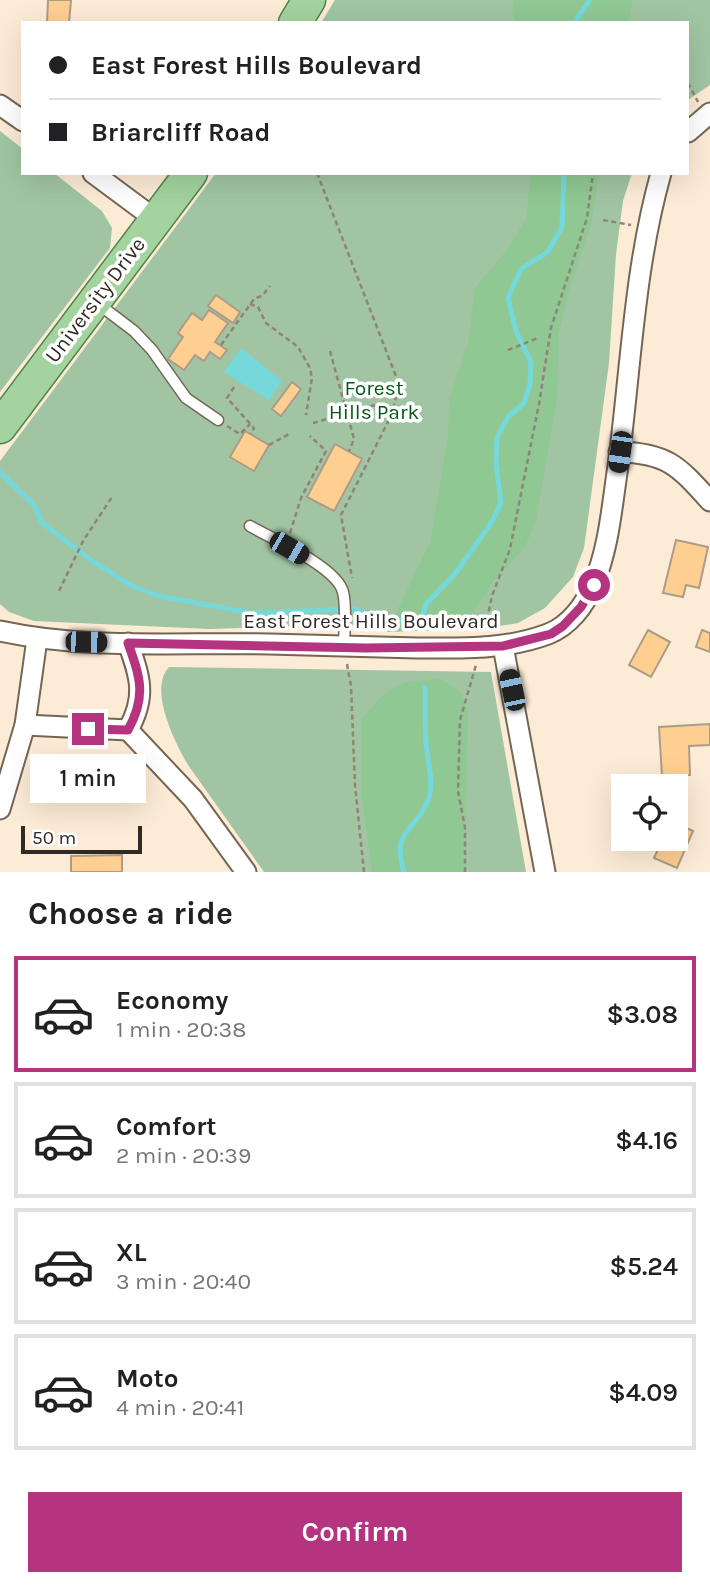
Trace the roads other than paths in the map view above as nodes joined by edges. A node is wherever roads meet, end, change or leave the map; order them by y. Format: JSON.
{"nodes":[{"id":1,"x":309,"y":0,"type":"edge"},
{"id":2,"x":296,"y":21,"type":"edge"},
{"id":3,"x":0,"y":105,"type":"edge"},
{"id":4,"x":710,"y":113,"type":"edge"},
{"id":5,"x":21,"y":120,"type":"edge"},
{"id":6,"x":689,"y":131,"type":"edge"},
{"id":7,"x":96,"y":175,"type":"edge"},
{"id":8,"x":189,"y":175,"type":"edge"},
{"id":9,"x":661,"y":175,"type":"edge"},
{"id":10,"x":155,"y":219,"type":"junction"},
{"id":11,"x":94,"y":301,"type":"junction"},
{"id":12,"x":218,"y":420,"type":"road end"},
{"id":13,"x":0,"y":427,"type":"edge"},
{"id":14,"x":620,"y":452,"type":"junction"},
{"id":15,"x":710,"y":501,"type":"edge"},
{"id":16,"x":250,"y":526,"type":"dead end"},
{"id":17,"x":0,"y":631,"type":"edge"},
{"id":18,"x":37,"y":639,"type":"junction"},
{"id":19,"x":128,"y":643,"type":"junction"},
{"id":20,"x":503,"y":646,"type":"junction"},
{"id":21,"x":344,"y":647,"type":"junction"},
{"id":22,"x":25,"y":725,"type":"junction"},
{"id":23,"x":128,"y":730,"type":"junction"},
{"id":24,"x":0,"y":809,"type":"edge"},
{"id":25,"x":246,"y":872,"type":"edge"},
{"id":26,"x":545,"y":872,"type":"edge"}],
"edges":[{"from":1,"to":2,"type":"main road"},
{"from":3,"to":5,"type":"street"},
{"from":4,"to":6,"type":"street"},
{"from":7,"to":10,"type":"street"},
{"from":8,"to":10,"type":"main road","name":"University Drive"},
{"from":9,"to":14,"type":"street","name":"East Forest Hills Boulevard"},
{"from":10,"to":11,"type":"main road","name":"University Drive"},
{"from":11,"to":12,"type":"lane"},
{"from":11,"to":13,"type":"main road","name":"University Drive"},
{"from":14,"to":15,"type":"street"},
{"from":14,"to":20,"type":"street","name":"East Forest Hills Boulevard"},
{"from":16,"to":21,"type":"lane"},
{"from":17,"to":18,"type":"street","name":"East Forest Hills Boulevard"},
{"from":18,"to":19,"type":"street","name":"East Forest Hills Boulevard"},
{"from":18,"to":22,"type":"street"},
{"from":19,"to":21,"type":"street","name":"East Forest Hills Boulevard"},
{"from":19,"to":23,"type":"street"},
{"from":20,"to":21,"type":"street","name":"East Forest Hills Boulevard"},
{"from":20,"to":26,"type":"street"},
{"from":22,"to":23,"type":"street"},
{"from":22,"to":24,"type":"street"},
{"from":23,"to":25,"type":"street"}]}
